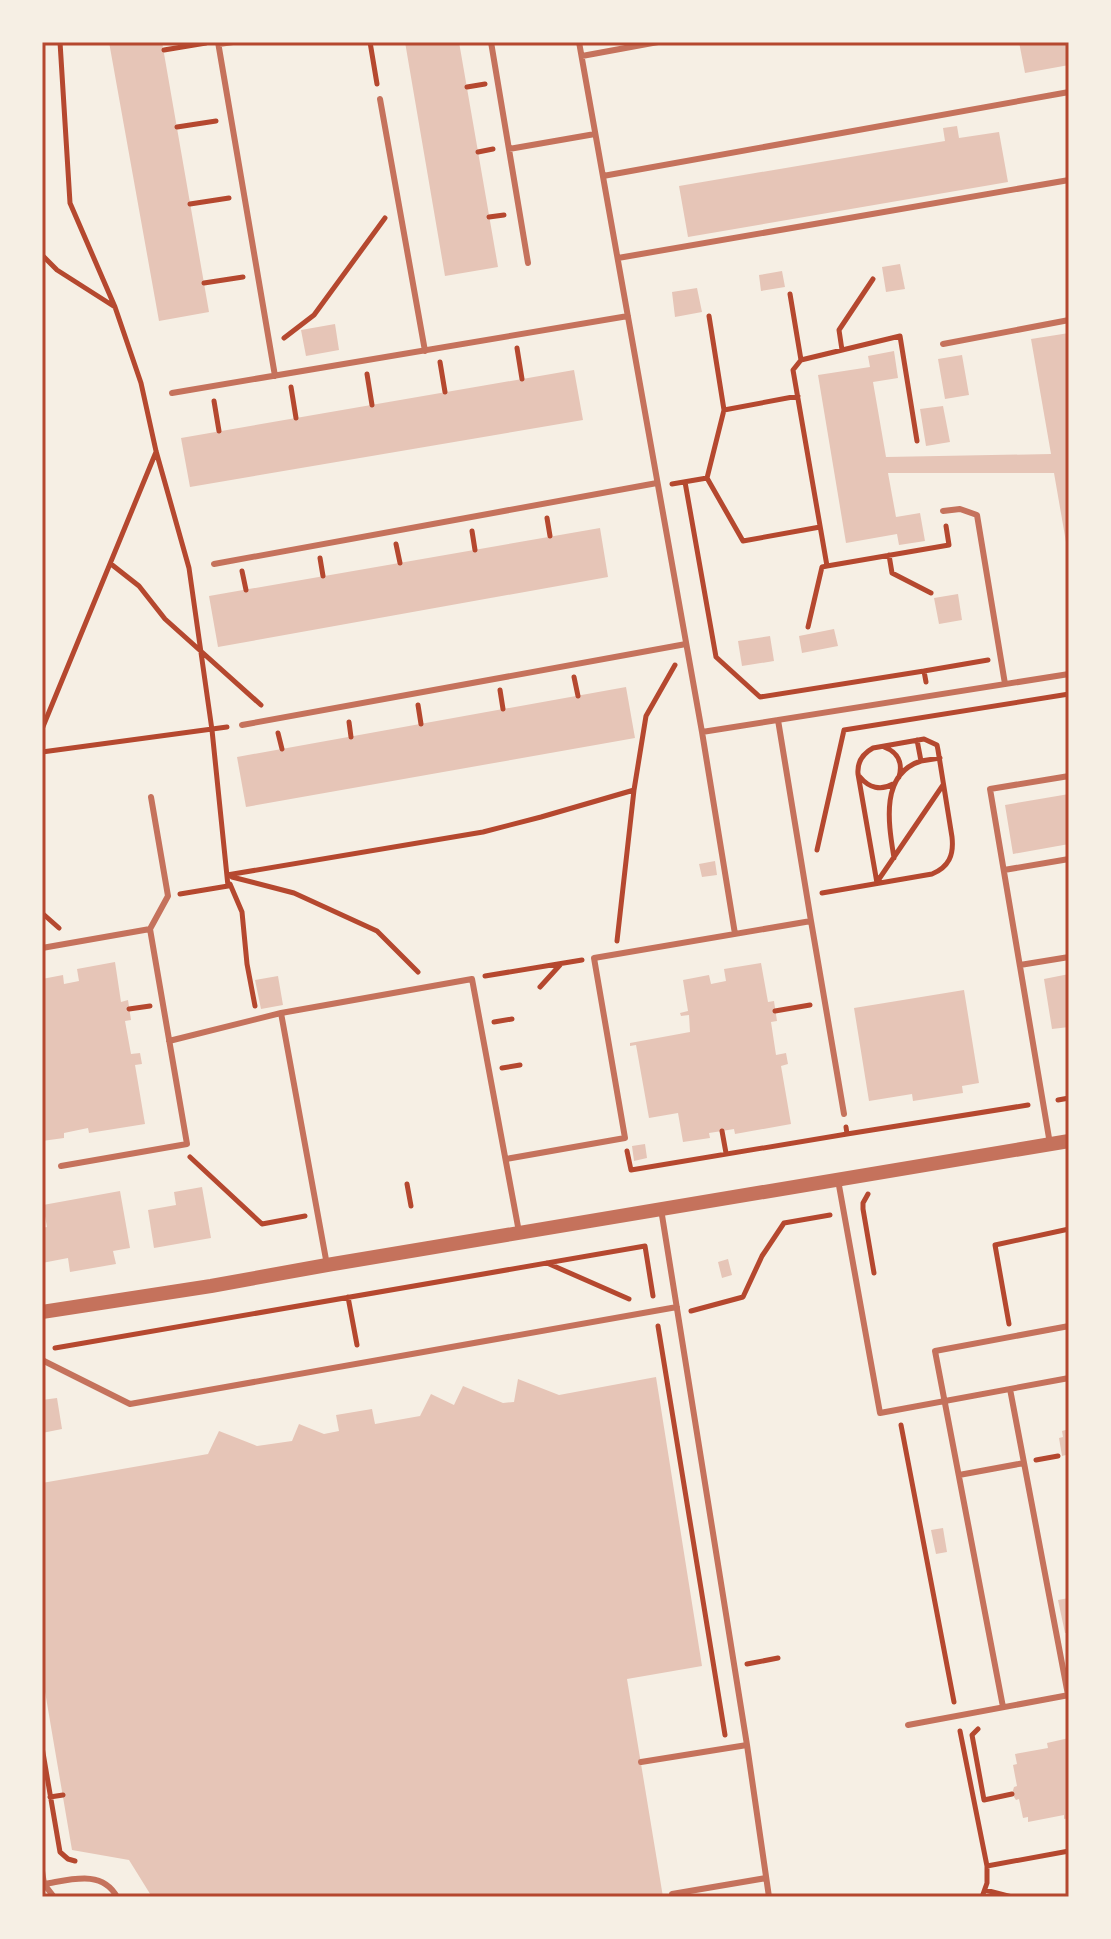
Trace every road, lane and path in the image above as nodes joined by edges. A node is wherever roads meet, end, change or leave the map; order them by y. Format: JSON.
{"nodes":[{"id":1,"x":60,"y":42,"type":"edge"},
{"id":2,"x":233,"y":42,"type":"edge"},
{"id":3,"x":370,"y":42,"type":"edge"},
{"id":4,"x":491,"y":42,"type":"edge"},
{"id":5,"x":579,"y":42,"type":"edge"},
{"id":6,"x":658,"y":42,"type":"edge"},
{"id":7,"x":216,"y":43,"type":"edge"},
{"id":8,"x":164,"y":50,"type":"dead end"},
{"id":9,"x":582,"y":56,"type":"junction"},
{"id":10,"x":1069,"y":92,"type":"edge"},
{"id":11,"x":380,"y":99,"type":"joint"},
{"id":12,"x":231,"y":118,"type":"junction"},
{"id":13,"x":177,"y":127,"type":"dead end"},
{"id":14,"x":595,"y":134,"type":"junction"},
{"id":15,"x":509,"y":149,"type":"junction"},
{"id":16,"x":603,"y":176,"type":"junction"},
{"id":17,"x":1069,"y":180,"type":"edge"},
{"id":18,"x":244,"y":195,"type":"junction"},
{"id":19,"x":398,"y":201,"type":"junction"},
{"id":20,"x":190,"y":204,"type":"dead end"},
{"id":21,"x":42,"y":255,"type":"edge"},
{"id":22,"x":618,"y":258,"type":"junction"},
{"id":23,"x":528,"y":263,"type":"dead end"},
{"id":24,"x":257,"y":274,"type":"junction"},
{"id":25,"x":873,"y":279,"type":"dead end"},
{"id":26,"x":204,"y":283,"type":"dead end"},
{"id":27,"x":790,"y":294,"type":"dead end"},
{"id":28,"x":115,"y":307,"type":"junction"},
{"id":29,"x":628,"y":316,"type":"junction"},
{"id":30,"x":709,"y":316,"type":"dead end"},
{"id":31,"x":1069,"y":320,"type":"edge"},
{"id":32,"x":515,"y":335,"type":"junction"},
{"id":33,"x":943,"y":344,"type":"dead end"},
{"id":34,"x":270,"y":349,"type":"junction"},
{"id":35,"x":437,"y":349,"type":"junction"},
{"id":36,"x":842,"y":350,"type":"junction"},
{"id":37,"x":425,"y":351,"type":"junction"},
{"id":38,"x":801,"y":360,"type":"junction"},
{"id":39,"x":364,"y":361,"type":"junction"},
{"id":40,"x":288,"y":374,"type":"junction"},
{"id":41,"x":275,"y":376,"type":"junction"},
{"id":42,"x":522,"y":379,"type":"dead end"},
{"id":43,"x":211,"y":387,"type":"junction"},
{"id":44,"x":445,"y":392,"type":"dead end"},
{"id":45,"x":172,"y":393,"type":"dead end"},
{"id":46,"x":798,"y":396,"type":"junction"},
{"id":47,"x":372,"y":405,"type":"dead end"},
{"id":48,"x":724,"y":410,"type":"junction"},
{"id":49,"x":296,"y":418,"type":"dead end"},
{"id":50,"x":219,"y":431,"type":"dead end"},
{"id":51,"x":917,"y":441,"type":"dead end"},
{"id":52,"x":156,"y":451,"type":"junction"},
{"id":53,"x":707,"y":478,"type":"junction"},
{"id":54,"x":685,"y":482,"type":"junction"},
{"id":55,"x":658,"y":485,"type":"junction"},
{"id":56,"x":943,"y":511,"type":"joint"},
{"id":57,"x":820,"y":527,"type":"junction"},
{"id":58,"x":889,"y":555,"type":"junction"},
{"id":59,"x":111,"y":564,"type":"junction"},
{"id":60,"x":214,"y":564,"type":"dead end"},
{"id":61,"x":827,"y":566,"type":"junction"},
{"id":62,"x":931,"y":593,"type":"dead end"},
{"id":63,"x":808,"y":627,"type":"dead end"},
{"id":64,"x":686,"y":644,"type":"junction"},
{"id":65,"x":201,"y":651,"type":"junction"},
{"id":66,"x":1001,"y":658,"type":"junction"},
{"id":67,"x":924,"y":671,"type":"junction"},
{"id":68,"x":1069,"y":674,"type":"edge"},
{"id":69,"x":1005,"y":684,"type":"junction"},
{"id":70,"x":1069,"y":694,"type":"edge"},
{"id":71,"x":928,"y":696,"type":"junction"},
{"id":72,"x":932,"y":716,"type":"junction"},
{"id":73,"x":276,"y":719,"type":"junction"},
{"id":74,"x":778,"y":720,"type":"junction"},
{"id":75,"x":242,"y":725,"type":"joint"},
{"id":76,"x":42,"y":729,"type":"edge"},
{"id":77,"x":212,"y":730,"type":"junction"},
{"id":78,"x":702,"y":732,"type":"junction"},
{"id":79,"x":917,"y":740,"type":"junction"},
{"id":80,"x":879,"y":746,"type":"junction"},
{"id":81,"x":42,"y":752,"type":"edge"},
{"id":82,"x":940,"y":758,"type":"junction"},
{"id":83,"x":921,"y":761,"type":"junction"},
{"id":84,"x":858,"y":774,"type":"junction"},
{"id":85,"x":1069,"y":776,"type":"edge"},
{"id":86,"x":896,"y":781,"type":"junction"},
{"id":87,"x":944,"y":784,"type":"junction"},
{"id":88,"x":634,"y":790,"type":"junction"},
{"id":89,"x":151,"y":797,"type":"dead end"},
{"id":90,"x":817,"y":850,"type":"dead end"},
{"id":91,"x":894,"y":858,"type":"junction"},
{"id":92,"x":1069,"y":859,"type":"edge"},
{"id":93,"x":1004,"y":870,"type":"junction"},
{"id":94,"x":227,"y":875,"type":"junction"},
{"id":95,"x":877,"y":883,"type":"junction"},
{"id":96,"x":168,"y":896,"type":"junction"},
{"id":97,"x":807,"y":896,"type":"junction"},
{"id":98,"x":811,"y":921,"type":"junction"},
{"id":99,"x":150,"y":929,"type":"junction"},
{"id":100,"x":735,"y":934,"type":"junction"},
{"id":101,"x":42,"y":948,"type":"edge"},
{"id":102,"x":616,"y":954,"type":"junction"},
{"id":103,"x":1069,"y":957,"type":"edge"},
{"id":104,"x":594,"y":958,"type":"junction"},
{"id":105,"x":560,"y":964,"type":"junction"},
{"id":106,"x":1020,"y":965,"type":"junction"},
{"id":107,"x":472,"y":979,"type":"junction"},
{"id":108,"x":432,"y":985,"type":"junction"},
{"id":109,"x":540,"y":987,"type":"dead end"},
{"id":110,"x":825,"y":1003,"type":"junction"},
{"id":111,"x":142,"y":1007,"type":"dead end"},
{"id":112,"x":129,"y":1009,"type":"dead end"},
{"id":113,"x":775,"y":1011,"type":"dead end"},
{"id":114,"x":281,"y":1013,"type":"junction"},
{"id":115,"x":257,"y":1019,"type":"junction"},
{"id":116,"x":169,"y":1041,"type":"junction"},
{"id":117,"x":1069,"y":1098,"type":"edge"},
{"id":118,"x":1043,"y":1102,"type":"junction"},
{"id":119,"x":844,"y":1114,"type":"joint"},
{"id":120,"x":722,"y":1131,"type":"dead end"},
{"id":121,"x":847,"y":1134,"type":"junction"},
{"id":122,"x":1069,"y":1141,"type":"edge"},
{"id":123,"x":187,"y":1144,"type":"junction"},
{"id":124,"x":1050,"y":1144,"type":"junction"},
{"id":125,"x":726,"y":1154,"type":"junction"},
{"id":126,"x":506,"y":1159,"type":"junction"},
{"id":127,"x":61,"y":1166,"type":"dead end"},
{"id":128,"x":631,"y":1170,"type":"dead end"},
{"id":129,"x":838,"y":1180,"type":"junction"},
{"id":130,"x":407,"y":1184,"type":"dead end"},
{"id":131,"x":876,"y":1190,"type":"dead end"},
{"id":132,"x":411,"y":1206,"type":"dead end"},
{"id":133,"x":661,"y":1209,"type":"junction"},
{"id":134,"x":863,"y":1209,"type":"junction"},
{"id":135,"x":843,"y":1212,"type":"junction"},
{"id":136,"x":318,"y":1214,"type":"junction"},
{"id":137,"x":1069,"y":1229,"type":"edge"},
{"id":138,"x":519,"y":1232,"type":"junction"},
{"id":139,"x":546,"y":1263,"type":"junction"},
{"id":140,"x":327,"y":1265,"type":"junction"},
{"id":141,"x":877,"y":1286,"type":"dead end"},
{"id":142,"x":348,"y":1297,"type":"junction"},
{"id":143,"x":656,"y":1311,"type":"junction"},
{"id":144,"x":678,"y":1311,"type":"junction"},
{"id":145,"x":42,"y":1312,"type":"edge"},
{"id":146,"x":1069,"y":1326,"type":"edge"},
{"id":147,"x":1011,"y":1337,"type":"junction"},
{"id":148,"x":357,"y":1345,"type":"dead end"},
{"id":149,"x":42,"y":1350,"type":"edge"},
{"id":150,"x":42,"y":1360,"type":"edge"},
{"id":151,"x":1069,"y":1378,"type":"edge"},
{"id":152,"x":1010,"y":1389,"type":"junction"},
{"id":153,"x":944,"y":1401,"type":"junction"},
{"id":154,"x":898,"y":1410,"type":"junction"},
{"id":155,"x":1058,"y":1456,"type":"dead end"},
{"id":156,"x":1035,"y":1460,"type":"dead end"},
{"id":157,"x":1024,"y":1463,"type":"junction"},
{"id":158,"x":959,"y":1475,"type":"junction"},
{"id":159,"x":1068,"y":1695,"type":"edge"},
{"id":160,"x":1003,"y":1707,"type":"junction"},
{"id":161,"x":957,"y":1715,"type":"junction"},
{"id":162,"x":908,"y":1725,"type":"dead end"},
{"id":163,"x":992,"y":1726,"type":"dead end"},
{"id":164,"x":747,"y":1745,"type":"junction"},
{"id":165,"x":42,"y":1747,"type":"edge"},
{"id":166,"x":727,"y":1748,"type":"junction"},
{"id":167,"x":641,"y":1762,"type":"dead end"},
{"id":168,"x":45,"y":1786,"type":"edge"},
{"id":169,"x":1012,"y":1794,"type":"dead end"},
{"id":170,"x":63,"y":1795,"type":"dead end"},
{"id":171,"x":50,"y":1797,"type":"junction"},
{"id":172,"x":1069,"y":1851,"type":"edge"},
{"id":173,"x":60,"y":1852,"type":"dead end"},
{"id":174,"x":987,"y":1866,"type":"junction"},
{"id":175,"x":42,"y":1871,"type":"edge"},
{"id":176,"x":766,"y":1878,"type":"junction"},
{"id":177,"x":44,"y":1884,"type":"junction"},
{"id":178,"x":985,"y":1890,"type":"junction"},
{"id":179,"x":672,"y":1894,"type":"dead end"},
{"id":180,"x":54,"y":1897,"type":"edge"},
{"id":181,"x":117,"y":1897,"type":"edge"},
{"id":182,"x":769,"y":1897,"type":"edge"},
{"id":183,"x":982,"y":1897,"type":"edge"},
{"id":184,"x":1012,"y":1897,"type":"edge"}],
"edges":[{"from":1,"to":28,"type":"path"},
{"from":2,"to":7,"type":"lane"},
{"from":3,"to":11,"type":"path"},
{"from":4,"to":15,"type":"lane"},
{"from":5,"to":9,"type":"lane"},
{"from":6,"to":9,"type":"lane"},
{"from":7,"to":8,"type":"path"},
{"from":7,"to":12,"type":"lane"},
{"from":9,"to":14,"type":"lane"},
{"from":10,"to":16,"type":"lane"},
{"from":11,"to":19,"type":"lane"},
{"from":12,"to":13,"type":"path"},
{"from":12,"to":18,"type":"lane"},
{"from":14,"to":15,"type":"lane"},
{"from":14,"to":16,"type":"lane"},
{"from":15,"to":23,"type":"lane"},
{"from":16,"to":22,"type":"lane"},
{"from":17,"to":22,"type":"lane"},
{"from":18,"to":20,"type":"path"},
{"from":18,"to":24,"type":"lane"},
{"from":19,"to":34,"type":"path"},
{"from":19,"to":37,"type":"lane"},
{"from":21,"to":28,"type":"path"},
{"from":22,"to":29,"type":"lane"},
{"from":24,"to":26,"type":"path"},
{"from":24,"to":34,"type":"lane"},
{"from":25,"to":36,"type":"path"},
{"from":27,"to":38,"type":"path"},
{"from":28,"to":52,"type":"path"},
{"from":29,"to":32,"type":"lane"},
{"from":29,"to":55,"type":"lane"},
{"from":30,"to":48,"type":"path"},
{"from":31,"to":33,"type":"lane"},
{"from":32,"to":35,"type":"lane"},
{"from":32,"to":42,"type":"path"},
{"from":34,"to":41,"type":"lane"},
{"from":35,"to":37,"type":"lane"},
{"from":35,"to":44,"type":"path"},
{"from":36,"to":38,"type":"path"},
{"from":36,"to":51,"type":"path"},
{"from":37,"to":39,"type":"lane"},
{"from":38,"to":46,"type":"path"},
{"from":39,"to":40,"type":"lane"},
{"from":39,"to":47,"type":"path"},
{"from":40,"to":41,"type":"lane"},
{"from":40,"to":49,"type":"path"},
{"from":41,"to":43,"type":"lane"},
{"from":43,"to":45,"type":"lane"},
{"from":43,"to":50,"type":"path"},
{"from":46,"to":48,"type":"path"},
{"from":46,"to":57,"type":"path"},
{"from":48,"to":53,"type":"path"},
{"from":52,"to":59,"type":"path"},
{"from":52,"to":65,"type":"path"},
{"from":53,"to":54,"type":"path"},
{"from":53,"to":57,"type":"path"},
{"from":54,"to":55,"type":"path"},
{"from":54,"to":67,"type":"path"},
{"from":55,"to":60,"type":"lane"},
{"from":55,"to":64,"type":"lane"},
{"from":56,"to":58,"type":"path"},
{"from":56,"to":66,"type":"lane"},
{"from":57,"to":61,"type":"path"},
{"from":58,"to":61,"type":"path"},
{"from":58,"to":62,"type":"path"},
{"from":59,"to":65,"type":"path"},
{"from":59,"to":76,"type":"path"},
{"from":61,"to":63,"type":"path"},
{"from":64,"to":73,"type":"lane"},
{"from":64,"to":78,"type":"lane"},
{"from":64,"to":88,"type":"path"},
{"from":65,"to":73,"type":"path"},
{"from":65,"to":77,"type":"path"},
{"from":66,"to":67,"type":"path"},
{"from":66,"to":69,"type":"lane"},
{"from":67,"to":71,"type":"path"},
{"from":68,"to":69,"type":"lane"},
{"from":69,"to":71,"type":"lane"},
{"from":70,"to":72,"type":"path"},
{"from":71,"to":72,"type":"path"},
{"from":71,"to":74,"type":"lane"},
{"from":72,"to":90,"type":"path"},
{"from":73,"to":75,"type":"lane"},
{"from":74,"to":78,"type":"lane"},
{"from":74,"to":97,"type":"lane"},
{"from":75,"to":77,"type":"path"},
{"from":77,"to":81,"type":"path"},
{"from":77,"to":94,"type":"path"},
{"from":78,"to":100,"type":"lane"},
{"from":79,"to":80,"type":"path"},
{"from":79,"to":82,"type":"path"},
{"from":79,"to":83,"type":"path"},
{"from":80,"to":84,"type":"path"},
{"from":80,"to":86,"type":"path"},
{"from":82,"to":83,"type":"path"},
{"from":82,"to":87,"type":"path"},
{"from":83,"to":86,"type":"path"},
{"from":84,"to":86,"type":"path"},
{"from":84,"to":95,"type":"path"},
{"from":85,"to":93,"type":"lane"},
{"from":86,"to":91,"type":"path"},
{"from":87,"to":91,"type":"path"},
{"from":87,"to":95,"type":"path"},
{"from":88,"to":94,"type":"path"},
{"from":88,"to":102,"type":"path"},
{"from":89,"to":96,"type":"lane"},
{"from":91,"to":95,"type":"path"},
{"from":92,"to":93,"type":"lane"},
{"from":93,"to":106,"type":"lane"},
{"from":94,"to":96,"type":"path"},
{"from":94,"to":108,"type":"path"},
{"from":94,"to":115,"type":"path"},
{"from":95,"to":97,"type":"path"},
{"from":96,"to":99,"type":"lane"},
{"from":97,"to":98,"type":"lane"},
{"from":98,"to":100,"type":"lane"},
{"from":98,"to":110,"type":"lane"},
{"from":99,"to":101,"type":"lane"},
{"from":99,"to":116,"type":"lane"},
{"from":100,"to":102,"type":"lane"},
{"from":102,"to":104,"type":"lane"},
{"from":103,"to":106,"type":"lane"},
{"from":104,"to":105,"type":"path"},
{"from":104,"to":126,"type":"lane"},
{"from":105,"to":107,"type":"path"},
{"from":105,"to":109,"type":"path"},
{"from":106,"to":118,"type":"lane"},
{"from":107,"to":108,"type":"lane"},
{"from":107,"to":126,"type":"lane"},
{"from":108,"to":114,"type":"lane"},
{"from":110,"to":113,"type":"path"},
{"from":110,"to":119,"type":"lane"},
{"from":111,"to":112,"type":"path"},
{"from":114,"to":115,"type":"lane"},
{"from":114,"to":136,"type":"lane"},
{"from":115,"to":116,"type":"lane"},
{"from":116,"to":123,"type":"lane"},
{"from":117,"to":118,"type":"path"},
{"from":118,"to":121,"type":"path"},
{"from":118,"to":124,"type":"lane"},
{"from":119,"to":121,"type":"path"},
{"from":120,"to":125,"type":"path"},
{"from":121,"to":125,"type":"path"},
{"from":122,"to":124,"type":"street"},
{"from":123,"to":127,"type":"lane"},
{"from":123,"to":136,"type":"path"},
{"from":124,"to":129,"type":"street"},
{"from":125,"to":128,"type":"path"},
{"from":126,"to":138,"type":"lane"},
{"from":129,"to":133,"type":"street"},
{"from":129,"to":135,"type":"lane"},
{"from":130,"to":132,"type":"path"},
{"from":131,"to":134,"type":"path"},
{"from":133,"to":138,"type":"street"},
{"from":133,"to":144,"type":"lane"},
{"from":134,"to":135,"type":"path"},
{"from":134,"to":141,"type":"path"},
{"from":135,"to":144,"type":"path"},
{"from":135,"to":154,"type":"lane"},
{"from":136,"to":140,"type":"lane"},
{"from":137,"to":147,"type":"path"},
{"from":138,"to":140,"type":"street"},
{"from":139,"to":142,"type":"path"},
{"from":139,"to":143,"type":"path"},
{"from":139,"to":143,"type":"path"},
{"from":140,"to":145,"type":"street"},
{"from":142,"to":148,"type":"path"},
{"from":142,"to":149,"type":"path"},
{"from":143,"to":144,"type":"lane"},
{"from":143,"to":150,"type":"lane"},
{"from":143,"to":166,"type":"path"},
{"from":144,"to":164,"type":"lane"},
{"from":146,"to":147,"type":"lane"},
{"from":147,"to":153,"type":"lane"},
{"from":151,"to":152,"type":"lane"},
{"from":152,"to":153,"type":"lane"},
{"from":152,"to":157,"type":"lane"},
{"from":153,"to":154,"type":"lane"},
{"from":153,"to":158,"type":"lane"},
{"from":154,"to":161,"type":"path"},
{"from":155,"to":156,"type":"path"},
{"from":157,"to":158,"type":"lane"},
{"from":157,"to":159,"type":"lane"},
{"from":158,"to":160,"type":"lane"},
{"from":159,"to":160,"type":"lane"},
{"from":160,"to":161,"type":"lane"},
{"from":161,"to":162,"type":"lane"},
{"from":161,"to":174,"type":"path"},
{"from":163,"to":169,"type":"path"},
{"from":164,"to":166,"type":"lane"},
{"from":164,"to":176,"type":"lane"},
{"from":165,"to":168,"type":"path"},
{"from":166,"to":167,"type":"lane"},
{"from":168,"to":171,"type":"path"},
{"from":170,"to":171,"type":"path"},
{"from":171,"to":173,"type":"path"},
{"from":172,"to":174,"type":"path"},
{"from":174,"to":178,"type":"path"},
{"from":175,"to":177,"type":"lane"},
{"from":176,"to":179,"type":"lane"},
{"from":176,"to":182,"type":"lane"},
{"from":177,"to":180,"type":"lane"},
{"from":177,"to":181,"type":"lane"},
{"from":178,"to":183,"type":"path"},
{"from":178,"to":184,"type":"path"}]}
